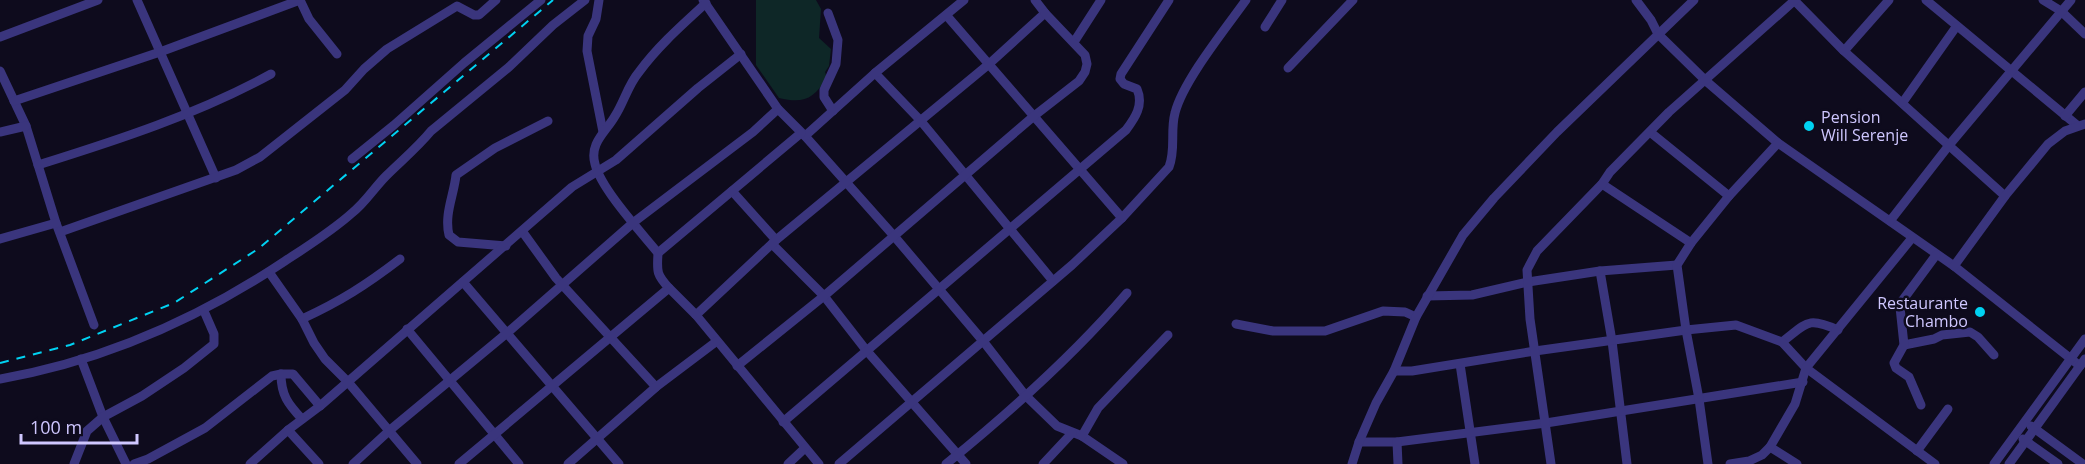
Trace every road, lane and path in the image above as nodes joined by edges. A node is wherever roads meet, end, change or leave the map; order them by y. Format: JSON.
{"nodes":[{"id":1,"x":98,"y":0,"type":"edge"},
{"id":2,"x":137,"y":0,"type":"edge"},
{"id":3,"x":496,"y":0,"type":"edge"},
{"id":4,"x":541,"y":0,"type":"edge"},
{"id":5,"x":585,"y":0,"type":"edge"},
{"id":6,"x":599,"y":0,"type":"edge"},
{"id":7,"x":964,"y":0,"type":"edge"},
{"id":8,"x":1035,"y":0,"type":"edge"},
{"id":9,"x":1101,"y":0,"type":"edge"},
{"id":10,"x":1169,"y":0,"type":"edge"},
{"id":11,"x":1246,"y":0,"type":"edge"},
{"id":12,"x":1282,"y":0,"type":"edge"},
{"id":13,"x":1353,"y":0,"type":"edge"},
{"id":14,"x":1636,"y":0,"type":"edge"},
{"id":15,"x":1694,"y":0,"type":"edge"},
{"id":16,"x":1794,"y":0,"type":"edge"},
{"id":17,"x":1889,"y":0,"type":"edge"},
{"id":18,"x":1926,"y":0,"type":"edge"},
{"id":19,"x":2043,"y":0,"type":"edge"},
{"id":20,"x":2071,"y":0,"type":"edge"},
{"id":21,"x":704,"y":2,"type":"edge"},
{"id":22,"x":2061,"y":11,"type":"junction"},
{"id":23,"x":828,"y":13,"type":"dead end"},
{"id":24,"x":1045,"y":13,"type":"junction"},
{"id":25,"x":947,"y":16,"type":"junction"},
{"id":26,"x":1265,"y":27,"type":"dead end"},
{"id":27,"x":1956,"y":27,"type":"junction"},
{"id":28,"x":1658,"y":34,"type":"junction"},
{"id":29,"x":2085,"y":34,"type":"edge"},
{"id":30,"x":0,"y":37,"type":"edge"},
{"id":31,"x":1074,"y":42,"type":"junction"},
{"id":32,"x":1844,"y":51,"type":"junction"},
{"id":33,"x":160,"y":52,"type":"junction"},
{"id":34,"x":337,"y":54,"type":"dead end"},
{"id":35,"x":741,"y":54,"type":"junction"},
{"id":36,"x":989,"y":64,"type":"junction"},
{"id":37,"x":1288,"y":68,"type":"dead end"},
{"id":38,"x":0,"y":71,"type":"edge"},
{"id":39,"x":2010,"y":71,"type":"junction"},
{"id":40,"x":875,"y":73,"type":"junction"},
{"id":41,"x":271,"y":74,"type":"dead end"},
{"id":42,"x":1706,"y":81,"type":"junction"},
{"id":43,"x":2085,"y":92,"type":"edge"},
{"id":44,"x":14,"y":101,"type":"junction"},
{"id":45,"x":1903,"y":102,"type":"junction"},
{"id":46,"x":778,"y":109,"type":"junction"},
{"id":47,"x":833,"y":111,"type":"junction"},
{"id":48,"x":186,"y":113,"type":"junction"},
{"id":49,"x":1034,"y":116,"type":"junction"},
{"id":50,"x":2065,"y":116,"type":"junction"},
{"id":51,"x":920,"y":120,"type":"junction"},
{"id":52,"x":548,"y":121,"type":"dead end"},
{"id":53,"x":2081,"y":125,"type":"edge"},
{"id":54,"x":26,"y":126,"type":"junction"},
{"id":55,"x":0,"y":132,"type":"edge"},
{"id":56,"x":603,"y":132,"type":"junction"},
{"id":57,"x":1650,"y":132,"type":"junction"},
{"id":58,"x":803,"y":134,"type":"junction"},
{"id":59,"x":1778,"y":143,"type":"junction"},
{"id":60,"x":1950,"y":144,"type":"junction"},
{"id":61,"x":352,"y":159,"type":"dead end"},
{"id":62,"x":38,"y":165,"type":"junction"},
{"id":63,"x":1081,"y":170,"type":"junction"},
{"id":64,"x":597,"y":171,"type":"junction"},
{"id":65,"x":967,"y":175,"type":"junction"},
{"id":66,"x":216,"y":178,"type":"junction"},
{"id":67,"x":847,"y":182,"type":"junction"},
{"id":68,"x":1602,"y":184,"type":"junction"},
{"id":69,"x":732,"y":191,"type":"junction"},
{"id":70,"x":1729,"y":196,"type":"junction"},
{"id":71,"x":2005,"y":196,"type":"junction"},
{"id":72,"x":1122,"y":218,"type":"junction"},
{"id":73,"x":1890,"y":221,"type":"junction"},
{"id":74,"x":634,"y":222,"type":"junction"},
{"id":75,"x":58,"y":227,"type":"junction"},
{"id":76,"x":1009,"y":229,"type":"junction"},
{"id":77,"x":522,"y":231,"type":"junction"},
{"id":78,"x":894,"y":236,"type":"junction"},
{"id":79,"x":1912,"y":238,"type":"junction"},
{"id":80,"x":0,"y":239,"type":"edge"},
{"id":81,"x":774,"y":242,"type":"junction"},
{"id":82,"x":1691,"y":243,"type":"junction"},
{"id":83,"x":506,"y":246,"type":"junction"},
{"id":84,"x":658,"y":253,"type":"junction"},
{"id":85,"x":1936,"y":255,"type":"junction"},
{"id":86,"x":400,"y":259,"type":"dead end"},
{"id":87,"x":1677,"y":265,"type":"junction"},
{"id":88,"x":1954,"y":266,"type":"junction"},
{"id":89,"x":1600,"y":271,"type":"junction"},
{"id":90,"x":269,"y":272,"type":"junction"},
{"id":91,"x":1053,"y":281,"type":"junction"},
{"id":92,"x":463,"y":282,"type":"junction"},
{"id":93,"x":1528,"y":282,"type":"junction"},
{"id":94,"x":562,"y":285,"type":"junction"},
{"id":95,"x":669,"y":288,"type":"junction"},
{"id":96,"x":938,"y":289,"type":"junction"},
{"id":97,"x":1127,"y":293,"type":"dead end"},
{"id":98,"x":824,"y":296,"type":"junction"},
{"id":99,"x":1427,"y":296,"type":"junction"},
{"id":100,"x":204,"y":311,"type":"junction"},
{"id":101,"x":696,"y":315,"type":"junction"},
{"id":102,"x":1416,"y":317,"type":"junction"},
{"id":103,"x":302,"y":318,"type":"junction"},
{"id":104,"x":1236,"y":324,"type":"dead end"},
{"id":105,"x":94,"y":325,"type":"dead end"},
{"id":106,"x":407,"y":329,"type":"junction"},
{"id":107,"x":1686,"y":330,"type":"junction"},
{"id":108,"x":1838,"y":330,"type":"junction"},
{"id":109,"x":507,"y":333,"type":"junction"},
{"id":110,"x":1168,"y":335,"type":"dead end"},
{"id":111,"x":610,"y":336,"type":"junction"},
{"id":112,"x":2085,"y":339,"type":"edge"},
{"id":113,"x":717,"y":341,"type":"junction"},
{"id":114,"x":983,"y":341,"type":"junction"},
{"id":115,"x":1612,"y":341,"type":"junction"},
{"id":116,"x":1782,"y":342,"type":"junction"},
{"id":117,"x":1904,"y":345,"type":"junction"},
{"id":118,"x":866,"y":350,"type":"junction"},
{"id":119,"x":1535,"y":351,"type":"junction"},
{"id":120,"x":1994,"y":355,"type":"dead end"},
{"id":121,"x":81,"y":359,"type":"junction"},
{"id":122,"x":2070,"y":359,"type":"junction"},
{"id":123,"x":2082,"y":363,"type":"edge"},
{"id":124,"x":1460,"y":364,"type":"junction"},
{"id":125,"x":737,"y":366,"type":"junction"},
{"id":126,"x":1806,"y":368,"type":"junction"},
{"id":127,"x":1394,"y":372,"type":"junction"},
{"id":128,"x":281,"y":374,"type":"junction"},
{"id":129,"x":0,"y":379,"type":"edge"},
{"id":130,"x":450,"y":381,"type":"junction"},
{"id":131,"x":348,"y":382,"type":"junction"},
{"id":132,"x":1803,"y":382,"type":"junction"},
{"id":133,"x":553,"y":386,"type":"junction"},
{"id":134,"x":656,"y":387,"type":"junction"},
{"id":135,"x":1025,"y":395,"type":"junction"},
{"id":136,"x":1700,"y":399,"type":"junction"},
{"id":137,"x":912,"y":401,"type":"junction"},
{"id":138,"x":1920,"y":405,"type":"dead end"},
{"id":139,"x":320,"y":406,"type":"junction"},
{"id":140,"x":1948,"y":409,"type":"dead end"},
{"id":141,"x":1620,"y":412,"type":"junction"},
{"id":142,"x":103,"y":417,"type":"junction"},
{"id":143,"x":302,"y":419,"type":"junction"},
{"id":144,"x":2025,"y":421,"type":"junction"},
{"id":145,"x":783,"y":422,"type":"junction"},
{"id":146,"x":1546,"y":423,"type":"junction"},
{"id":147,"x":2036,"y":429,"type":"junction"},
{"id":148,"x":288,"y":430,"type":"junction"},
{"id":149,"x":390,"y":430,"type":"junction"},
{"id":150,"x":494,"y":433,"type":"junction"},
{"id":151,"x":1471,"y":433,"type":"junction"},
{"id":152,"x":1077,"y":434,"type":"junction"},
{"id":153,"x":2016,"y":434,"type":"junction"},
{"id":154,"x":599,"y":439,"type":"junction"},
{"id":155,"x":2026,"y":441,"type":"junction"},
{"id":156,"x":1359,"y":442,"type":"junction"},
{"id":157,"x":1397,"y":442,"type":"junction"},
{"id":158,"x":1770,"y":447,"type":"junction"},
{"id":159,"x":805,"y":448,"type":"junction"},
{"id":160,"x":1917,"y":451,"type":"junction"},
{"id":161,"x":958,"y":454,"type":"junction"},
{"id":162,"x":74,"y":464,"type":"edge"},
{"id":163,"x":126,"y":464,"type":"edge"},
{"id":164,"x":134,"y":464,"type":"edge"},
{"id":165,"x":250,"y":464,"type":"edge"},
{"id":166,"x":319,"y":464,"type":"edge"},
{"id":167,"x":353,"y":464,"type":"edge"},
{"id":168,"x":417,"y":464,"type":"edge"},
{"id":169,"x":459,"y":464,"type":"edge"},
{"id":170,"x":519,"y":464,"type":"edge"},
{"id":171,"x":568,"y":464,"type":"edge"},
{"id":172,"x":619,"y":464,"type":"edge"},
{"id":173,"x":788,"y":464,"type":"edge"},
{"id":174,"x":819,"y":464,"type":"edge"},
{"id":175,"x":839,"y":464,"type":"edge"},
{"id":176,"x":946,"y":464,"type":"edge"},
{"id":177,"x":966,"y":464,"type":"edge"},
{"id":178,"x":1043,"y":464,"type":"edge"},
{"id":179,"x":1123,"y":464,"type":"edge"},
{"id":180,"x":1352,"y":464,"type":"edge"},
{"id":181,"x":1398,"y":464,"type":"edge"},
{"id":182,"x":1474,"y":464,"type":"edge"},
{"id":183,"x":1551,"y":464,"type":"edge"},
{"id":184,"x":1627,"y":464,"type":"edge"},
{"id":185,"x":1708,"y":464,"type":"edge"},
{"id":186,"x":1730,"y":464,"type":"edge"},
{"id":187,"x":1797,"y":464,"type":"edge"},
{"id":188,"x":1935,"y":464,"type":"edge"},
{"id":189,"x":1994,"y":464,"type":"edge"},
{"id":190,"x":2009,"y":464,"type":"edge"},
{"id":191,"x":2058,"y":464,"type":"edge"},
{"id":192,"x":2083,"y":464,"type":"edge"}],
"edges":[{"from":1,"to":30,"type":"street"},
{"from":2,"to":33,"type":"street"},
{"from":3,"to":66,"type":"street"},
{"from":4,"to":61,"type":"street"},
{"from":5,"to":90,"type":"street"},
{"from":6,"to":56,"type":"street"},
{"from":7,"to":25,"type":"street"},
{"from":8,"to":24,"type":"street"},
{"from":9,"to":31,"type":"street"},
{"from":10,"to":63,"type":"street"},
{"from":11,"to":72,"type":"street"},
{"from":12,"to":26,"type":"street"},
{"from":13,"to":37,"type":"street"},
{"from":14,"to":28,"type":"street"},
{"from":15,"to":28,"type":"street"},
{"from":16,"to":32,"type":"street"},
{"from":16,"to":42,"type":"street"},
{"from":17,"to":32,"type":"street"},
{"from":18,"to":27,"type":"street"},
{"from":19,"to":22,"type":"street"},
{"from":20,"to":22,"type":"street"},
{"from":21,"to":35,"type":"street"},
{"from":21,"to":56,"type":"street"},
{"from":22,"to":29,"type":"street"},
{"from":22,"to":39,"type":"street"},
{"from":23,"to":47,"type":"street"},
{"from":24,"to":31,"type":"street"},
{"from":24,"to":36,"type":"street"},
{"from":25,"to":36,"type":"street"},
{"from":25,"to":40,"type":"street"},
{"from":27,"to":39,"type":"street"},
{"from":27,"to":45,"type":"street"},
{"from":28,"to":42,"type":"street"},
{"from":28,"to":99,"type":"street"},
{"from":31,"to":49,"type":"street"},
{"from":32,"to":45,"type":"street"},
{"from":33,"to":34,"type":"street"},
{"from":33,"to":44,"type":"street"},
{"from":33,"to":48,"type":"street"},
{"from":35,"to":46,"type":"street"},
{"from":35,"to":64,"type":"street"},
{"from":36,"to":49,"type":"street"},
{"from":36,"to":51,"type":"street"},
{"from":38,"to":44,"type":"street"},
{"from":39,"to":50,"type":"street"},
{"from":39,"to":60,"type":"street"},
{"from":40,"to":47,"type":"street"},
{"from":40,"to":51,"type":"street"},
{"from":41,"to":48,"type":"street"},
{"from":42,"to":57,"type":"street"},
{"from":42,"to":59,"type":"street"},
{"from":43,"to":50,"type":"street"},
{"from":44,"to":54,"type":"street"},
{"from":45,"to":60,"type":"street"},
{"from":46,"to":58,"type":"street"},
{"from":46,"to":74,"type":"street"},
{"from":47,"to":58,"type":"street"},
{"from":48,"to":62,"type":"street"},
{"from":48,"to":66,"type":"street"},
{"from":49,"to":63,"type":"street"},
{"from":49,"to":65,"type":"street"},
{"from":50,"to":53,"type":"street"},
{"from":51,"to":65,"type":"street"},
{"from":51,"to":67,"type":"street"},
{"from":52,"to":83,"type":"street"},
{"from":53,"to":71,"type":"street"},
{"from":54,"to":55,"type":"street"},
{"from":54,"to":62,"type":"street"},
{"from":56,"to":64,"type":"street"},
{"from":57,"to":68,"type":"street"},
{"from":57,"to":70,"type":"street"},
{"from":58,"to":67,"type":"street"},
{"from":58,"to":69,"type":"street"},
{"from":59,"to":70,"type":"street"},
{"from":59,"to":73,"type":"street"},
{"from":60,"to":71,"type":"street"},
{"from":60,"to":73,"type":"street"},
{"from":62,"to":75,"type":"street"},
{"from":63,"to":72,"type":"street"},
{"from":63,"to":76,"type":"street"},
{"from":64,"to":74,"type":"street"},
{"from":64,"to":77,"type":"street"},
{"from":65,"to":76,"type":"street"},
{"from":65,"to":78,"type":"street"},
{"from":66,"to":75,"type":"street"},
{"from":67,"to":78,"type":"street"},
{"from":67,"to":81,"type":"street"},
{"from":68,"to":82,"type":"street"},
{"from":68,"to":93,"type":"street"},
{"from":69,"to":81,"type":"street"},
{"from":69,"to":84,"type":"street"},
{"from":70,"to":82,"type":"street"},
{"from":71,"to":88,"type":"street"},
{"from":72,"to":91,"type":"street"},
{"from":73,"to":79,"type":"street"},
{"from":74,"to":84,"type":"street"},
{"from":74,"to":94,"type":"street"},
{"from":75,"to":80,"type":"street"},
{"from":75,"to":105,"type":"street"},
{"from":76,"to":91,"type":"street"},
{"from":76,"to":96,"type":"street"},
{"from":77,"to":83,"type":"street"},
{"from":77,"to":94,"type":"street"},
{"from":78,"to":96,"type":"street"},
{"from":78,"to":98,"type":"street"},
{"from":79,"to":85,"type":"street"},
{"from":79,"to":108,"type":"street"},
{"from":81,"to":98,"type":"street"},
{"from":81,"to":101,"type":"street"},
{"from":82,"to":87,"type":"street"},
{"from":83,"to":92,"type":"street"},
{"from":84,"to":95,"type":"street"},
{"from":85,"to":88,"type":"street"},
{"from":85,"to":117,"type":"street"},
{"from":86,"to":103,"type":"street"},
{"from":87,"to":89,"type":"street"},
{"from":87,"to":107,"type":"street"},
{"from":88,"to":122,"type":"street"},
{"from":89,"to":93,"type":"street"},
{"from":89,"to":115,"type":"street"},
{"from":90,"to":100,"type":"street"},
{"from":90,"to":103,"type":"street"},
{"from":91,"to":114,"type":"street"},
{"from":92,"to":106,"type":"street"},
{"from":92,"to":109,"type":"street"},
{"from":93,"to":99,"type":"street"},
{"from":93,"to":119,"type":"street"},
{"from":94,"to":109,"type":"street"},
{"from":94,"to":111,"type":"street"},
{"from":95,"to":101,"type":"street"},
{"from":95,"to":111,"type":"street"},
{"from":96,"to":114,"type":"street"},
{"from":96,"to":118,"type":"street"},
{"from":97,"to":135,"type":"street"},
{"from":98,"to":118,"type":"street"},
{"from":98,"to":125,"type":"street"},
{"from":99,"to":102,"type":"street"},
{"from":100,"to":121,"type":"street"},
{"from":100,"to":142,"type":"street"},
{"from":101,"to":113,"type":"street"},
{"from":102,"to":104,"type":"street"},
{"from":102,"to":127,"type":"street"},
{"from":103,"to":131,"type":"street"},
{"from":106,"to":130,"type":"street"},
{"from":106,"to":131,"type":"street"},
{"from":107,"to":115,"type":"street"},
{"from":107,"to":116,"type":"street"},
{"from":107,"to":136,"type":"street"},
{"from":108,"to":116,"type":"street"},
{"from":108,"to":126,"type":"street"},
{"from":109,"to":130,"type":"street"},
{"from":109,"to":133,"type":"street"},
{"from":110,"to":152,"type":"street"},
{"from":111,"to":133,"type":"street"},
{"from":111,"to":134,"type":"street"},
{"from":112,"to":122,"type":"street"},
{"from":113,"to":125,"type":"street"},
{"from":113,"to":134,"type":"street"},
{"from":114,"to":135,"type":"street"},
{"from":114,"to":137,"type":"street"},
{"from":115,"to":119,"type":"street"},
{"from":115,"to":141,"type":"street"},
{"from":116,"to":126,"type":"street"},
{"from":117,"to":120,"type":"street"},
{"from":117,"to":138,"type":"street"},
{"from":118,"to":137,"type":"street"},
{"from":118,"to":145,"type":"street"},
{"from":119,"to":124,"type":"street"},
{"from":119,"to":146,"type":"street"},
{"from":121,"to":129,"type":"street"},
{"from":121,"to":142,"type":"street"},
{"from":122,"to":123,"type":"street"},
{"from":122,"to":144,"type":"street"},
{"from":123,"to":147,"type":"street"},
{"from":124,"to":127,"type":"street"},
{"from":124,"to":151,"type":"street"},
{"from":125,"to":145,"type":"street"},
{"from":126,"to":132,"type":"street"},
{"from":126,"to":160,"type":"street"},
{"from":127,"to":156,"type":"street"},
{"from":128,"to":139,"type":"street"},
{"from":128,"to":143,"type":"street"},
{"from":128,"to":164,"type":"street"},
{"from":130,"to":149,"type":"street"},
{"from":130,"to":150,"type":"street"},
{"from":131,"to":139,"type":"street"},
{"from":131,"to":149,"type":"street"},
{"from":132,"to":136,"type":"street"},
{"from":132,"to":158,"type":"street"},
{"from":133,"to":150,"type":"street"},
{"from":133,"to":154,"type":"street"},
{"from":134,"to":154,"type":"street"},
{"from":135,"to":152,"type":"street"},
{"from":135,"to":161,"type":"street"},
{"from":136,"to":141,"type":"street"},
{"from":136,"to":185,"type":"street"},
{"from":137,"to":161,"type":"street"},
{"from":137,"to":175,"type":"street"},
{"from":139,"to":143,"type":"street"},
{"from":140,"to":160,"type":"street"},
{"from":141,"to":146,"type":"street"},
{"from":141,"to":184,"type":"street"},
{"from":142,"to":162,"type":"street"},
{"from":142,"to":163,"type":"street"},
{"from":143,"to":148,"type":"street"},
{"from":144,"to":147,"type":"street"},
{"from":144,"to":153,"type":"street"},
{"from":145,"to":159,"type":"street"},
{"from":146,"to":151,"type":"street"},
{"from":146,"to":183,"type":"street"},
{"from":147,"to":155,"type":"street"},
{"from":147,"to":192,"type":"street"},
{"from":148,"to":165,"type":"street"},
{"from":148,"to":166,"type":"street"},
{"from":149,"to":167,"type":"street"},
{"from":149,"to":168,"type":"street"},
{"from":150,"to":169,"type":"street"},
{"from":150,"to":170,"type":"street"},
{"from":151,"to":157,"type":"street"},
{"from":151,"to":182,"type":"street"},
{"from":152,"to":178,"type":"street"},
{"from":152,"to":179,"type":"street"},
{"from":153,"to":155,"type":"street"},
{"from":153,"to":189,"type":"street"},
{"from":154,"to":171,"type":"street"},
{"from":154,"to":172,"type":"street"},
{"from":155,"to":190,"type":"street"},
{"from":155,"to":191,"type":"street"},
{"from":156,"to":157,"type":"street"},
{"from":156,"to":180,"type":"street"},
{"from":157,"to":181,"type":"street"},
{"from":158,"to":186,"type":"street"},
{"from":158,"to":187,"type":"street"},
{"from":159,"to":173,"type":"street"},
{"from":159,"to":174,"type":"street"},
{"from":160,"to":188,"type":"street"},
{"from":161,"to":176,"type":"street"},
{"from":161,"to":177,"type":"street"}]}
